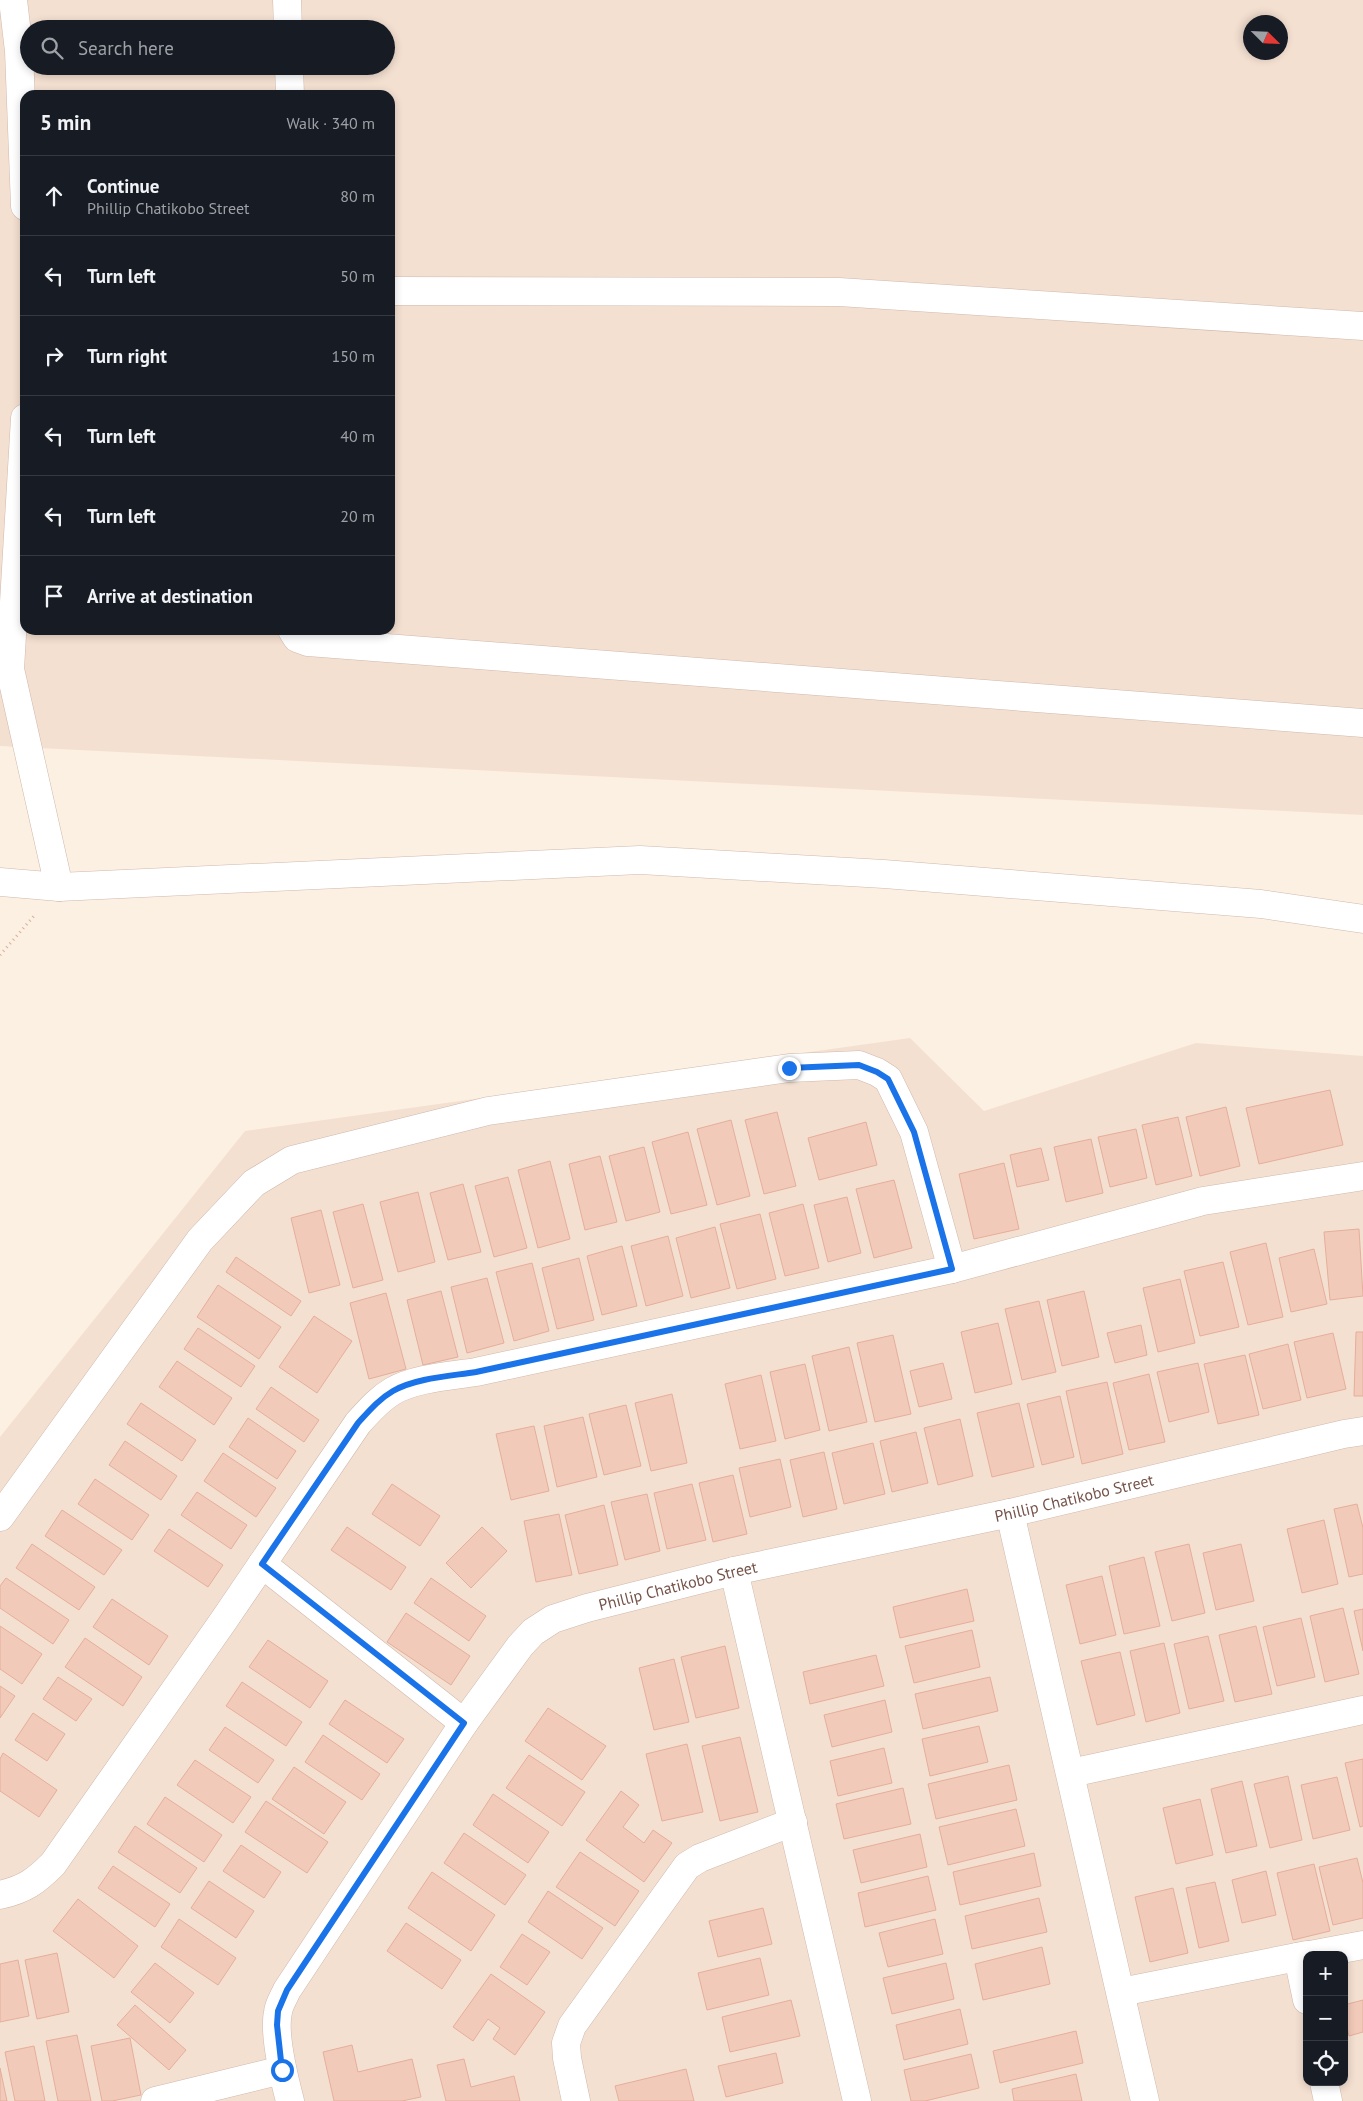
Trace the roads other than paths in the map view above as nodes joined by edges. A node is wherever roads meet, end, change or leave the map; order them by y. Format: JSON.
{"nodes":[{"id":1,"x":13,"y":0,"type":"edge"},
{"id":2,"x":287,"y":0,"type":"edge"},
{"id":3,"x":288,"y":20,"type":"edge"},
{"id":4,"x":289,"y":75,"type":"edge"},
{"id":5,"x":290,"y":90,"type":"edge"},
{"id":6,"x":11,"y":130,"type":"edge"},
{"id":7,"x":20,"y":179,"type":"edge"},
{"id":8,"x":395,"y":291,"type":"edge"},
{"id":9,"x":1363,"y":326,"type":"edge"},
{"id":10,"x":20,"y":481,"type":"edge"},
{"id":11,"x":295,"y":635,"type":"edge"},
{"id":12,"x":5,"y":669,"type":"edge"},
{"id":13,"x":1363,"y":723,"type":"edge"},
{"id":14,"x":0,"y":882,"type":"edge"},
{"id":15,"x":59,"y":887,"type":"junction"},
{"id":16,"x":1363,"y":919,"type":"edge"},
{"id":17,"x":1363,"y":1176,"type":"edge"},
{"id":18,"x":952,"y":1269,"type":"junction"},
{"id":19,"x":1363,"y":1432,"type":"edge"},
{"id":20,"x":1010,"y":1513,"type":"junction"},
{"id":21,"x":0,"y":1517,"type":"edge"},
{"id":22,"x":262,"y":1564,"type":"junction"},
{"id":23,"x":734,"y":1571,"type":"junction"},
{"id":24,"x":1363,"y":1710,"type":"edge"},
{"id":25,"x":464,"y":1723,"type":"junction"},
{"id":26,"x":1071,"y":1773,"type":"junction"},
{"id":27,"x":793,"y":1822,"type":"junction"},
{"id":28,"x":0,"y":1895,"type":"edge"},
{"id":29,"x":1363,"y":1945,"type":"edge"},
{"id":30,"x":1331,"y":1951,"type":"edge"},
{"id":31,"x":1303,"y":1956,"type":"edge"},
{"id":32,"x":1121,"y":1992,"type":"junction"},
{"id":33,"x":282,"y":2070,"type":"junction"},
{"id":34,"x":1325,"y":2086,"type":"edge"},
{"id":35,"x":155,"y":2101,"type":"edge"},
{"id":36,"x":290,"y":2101,"type":"edge"},
{"id":37,"x":576,"y":2101,"type":"edge"},
{"id":38,"x":857,"y":2101,"type":"edge"},
{"id":39,"x":1145,"y":2101,"type":"edge"},
{"id":40,"x":1328,"y":2101,"type":"edge"}],
"edges":[{"from":1,"to":6,"type":"street"},
{"from":2,"to":3,"type":"street"},
{"from":4,"to":5,"type":"street"},
{"from":6,"to":7,"type":"street"},
{"from":8,"to":9,"type":"street"},
{"from":10,"to":12,"type":"street"},
{"from":11,"to":13,"type":"street"},
{"from":12,"to":15,"type":"street"},
{"from":14,"to":15,"type":"street"},
{"from":15,"to":16,"type":"street"},
{"from":17,"to":18,"type":"street"},
{"from":18,"to":21,"type":"street"},
{"from":18,"to":22,"type":"street"},
{"from":19,"to":20,"type":"street","name":"Phillip Chatikobo Street"},
{"from":20,"to":23,"type":"street","name":"Phillip Chatikobo Street"},
{"from":20,"to":26,"type":"street"},
{"from":22,"to":25,"type":"street"},
{"from":22,"to":28,"type":"street"},
{"from":23,"to":25,"type":"street","name":"Phillip Chatikobo Street"},
{"from":23,"to":27,"type":"street"},
{"from":24,"to":26,"type":"street"},
{"from":25,"to":33,"type":"street","name":"Phillip Chatikobo Street"},
{"from":26,"to":32,"type":"street"},
{"from":27,"to":37,"type":"street"},
{"from":27,"to":38,"type":"street"},
{"from":29,"to":30,"type":"street"},
{"from":31,"to":32,"type":"street"},
{"from":32,"to":39,"type":"street"},
{"from":33,"to":35,"type":"street"},
{"from":33,"to":36,"type":"street","name":"Phillip Chatikobo Street"},
{"from":34,"to":40,"type":"street"}]}
